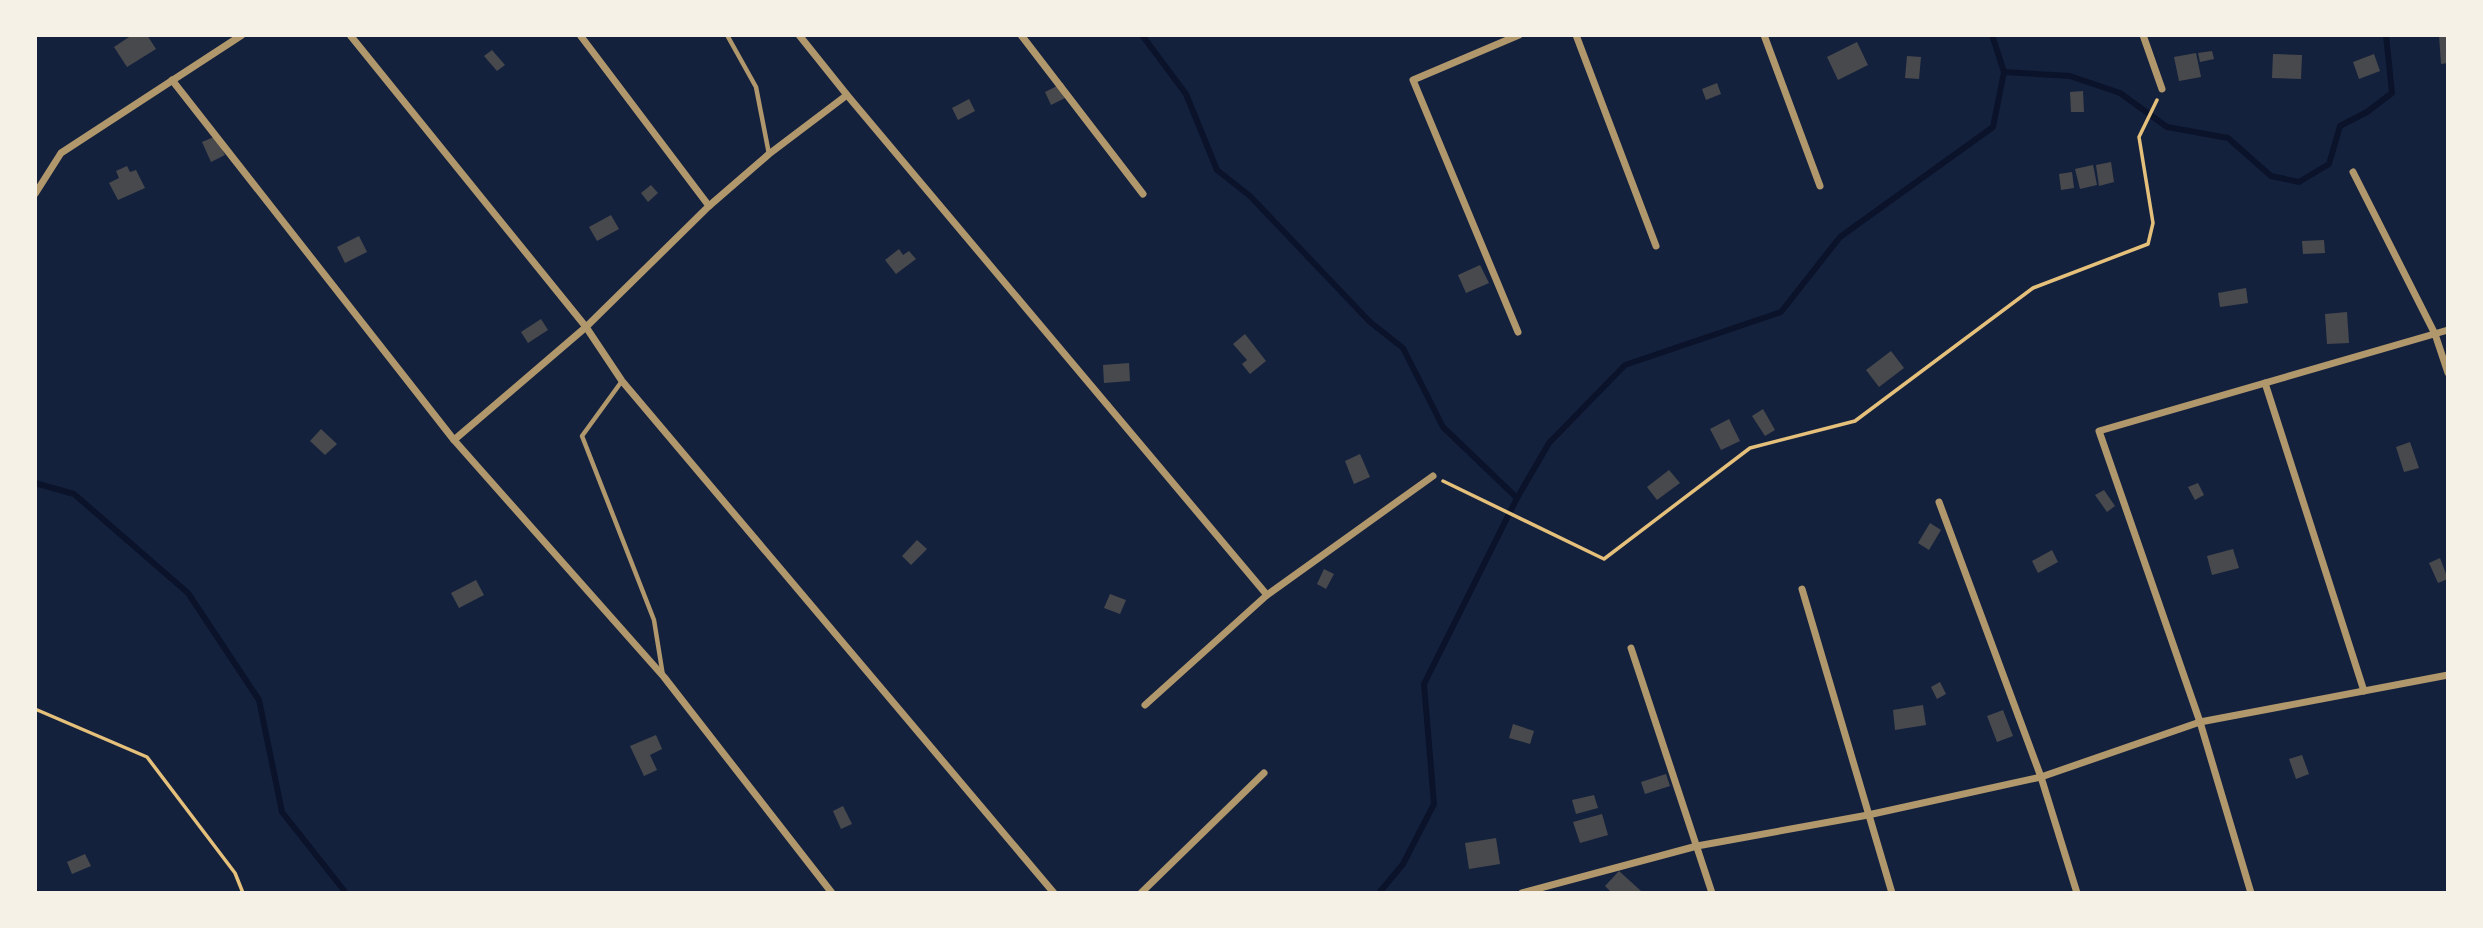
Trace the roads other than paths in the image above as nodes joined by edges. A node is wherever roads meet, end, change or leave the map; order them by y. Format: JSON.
{"nodes":[{"id":1,"x":242,"y":35,"type":"edge"},
{"id":2,"x":350,"y":35,"type":"edge"},
{"id":3,"x":580,"y":35,"type":"edge"},
{"id":4,"x":727,"y":35,"type":"edge"},
{"id":5,"x":799,"y":35,"type":"edge"},
{"id":6,"x":1021,"y":35,"type":"edge"},
{"id":7,"x":1519,"y":35,"type":"edge"},
{"id":8,"x":1576,"y":35,"type":"edge"},
{"id":9,"x":1764,"y":35,"type":"edge"},
{"id":10,"x":2143,"y":35,"type":"edge"},
{"id":11,"x":172,"y":80,"type":"junction"},
{"id":12,"x":2162,"y":89,"type":"road end"},
{"id":13,"x":846,"y":95,"type":"junction"},
{"id":14,"x":769,"y":154,"type":"junction"},
{"id":15,"x":2353,"y":172,"type":"dead end"},
{"id":16,"x":1820,"y":186,"type":"dead end"},
{"id":17,"x":35,"y":194,"type":"edge"},
{"id":18,"x":1143,"y":194,"type":"dead end"},
{"id":19,"x":709,"y":205,"type":"junction"},
{"id":20,"x":1656,"y":246,"type":"dead end"},
{"id":21,"x":586,"y":327,"type":"junction"},
{"id":22,"x":2448,"y":330,"type":"edge"},
{"id":23,"x":1518,"y":332,"type":"dead end"},
{"id":24,"x":2435,"y":334,"type":"junction"},
{"id":25,"x":2448,"y":373,"type":"edge"},
{"id":26,"x":622,"y":381,"type":"junction"},
{"id":27,"x":2265,"y":383,"type":"junction"},
{"id":28,"x":454,"y":440,"type":"junction"},
{"id":29,"x":1433,"y":476,"type":"road end"},
{"id":30,"x":1939,"y":502,"type":"dead end"},
{"id":31,"x":1802,"y":589,"type":"dead end"},
{"id":32,"x":1267,"y":595,"type":"junction"},
{"id":33,"x":1631,"y":648,"type":"dead end"},
{"id":34,"x":2448,"y":675,"type":"edge"},
{"id":35,"x":664,"y":677,"type":"junction"},
{"id":36,"x":2364,"y":691,"type":"junction"},
{"id":37,"x":1145,"y":705,"type":"dead end"},
{"id":38,"x":2200,"y":722,"type":"junction"},
{"id":39,"x":1264,"y":773,"type":"dead end"},
{"id":40,"x":2040,"y":777,"type":"junction"},
{"id":41,"x":1868,"y":815,"type":"junction"},
{"id":42,"x":1697,"y":846,"type":"junction"},
{"id":43,"x":832,"y":893,"type":"edge"},
{"id":44,"x":1054,"y":893,"type":"edge"},
{"id":45,"x":1141,"y":893,"type":"edge"},
{"id":46,"x":1525,"y":893,"type":"edge"},
{"id":47,"x":1712,"y":893,"type":"edge"},
{"id":48,"x":1892,"y":893,"type":"edge"},
{"id":49,"x":2077,"y":893,"type":"edge"},
{"id":50,"x":2251,"y":893,"type":"edge"}],
"edges":[{"from":1,"to":11,"type":"street"},
{"from":2,"to":21,"type":"street"},
{"from":3,"to":19,"type":"street"},
{"from":4,"to":14,"type":"lane"},
{"from":5,"to":13,"type":"street"},
{"from":6,"to":18,"type":"street"},
{"from":7,"to":23,"type":"street"},
{"from":8,"to":20,"type":"street"},
{"from":9,"to":16,"type":"street"},
{"from":10,"to":12,"type":"street"},
{"from":11,"to":17,"type":"street"},
{"from":11,"to":28,"type":"street"},
{"from":13,"to":14,"type":"street"},
{"from":13,"to":32,"type":"street"},
{"from":14,"to":19,"type":"street"},
{"from":15,"to":24,"type":"street"},
{"from":19,"to":21,"type":"street"},
{"from":21,"to":26,"type":"street"},
{"from":21,"to":28,"type":"street"},
{"from":22,"to":24,"type":"street"},
{"from":24,"to":25,"type":"street"},
{"from":24,"to":27,"type":"street"},
{"from":26,"to":35,"type":"lane"},
{"from":26,"to":44,"type":"street"},
{"from":27,"to":36,"type":"street"},
{"from":27,"to":38,"type":"street"},
{"from":28,"to":35,"type":"street"},
{"from":29,"to":32,"type":"street"},
{"from":30,"to":40,"type":"street"},
{"from":31,"to":41,"type":"street"},
{"from":32,"to":37,"type":"street"},
{"from":33,"to":42,"type":"street"},
{"from":34,"to":36,"type":"street"},
{"from":35,"to":43,"type":"street"},
{"from":36,"to":38,"type":"street"},
{"from":38,"to":40,"type":"street"},
{"from":38,"to":50,"type":"street"},
{"from":39,"to":45,"type":"street"},
{"from":40,"to":41,"type":"street"},
{"from":40,"to":49,"type":"street"},
{"from":41,"to":42,"type":"street"},
{"from":41,"to":48,"type":"street"},
{"from":42,"to":46,"type":"street"},
{"from":42,"to":47,"type":"street"}]}
